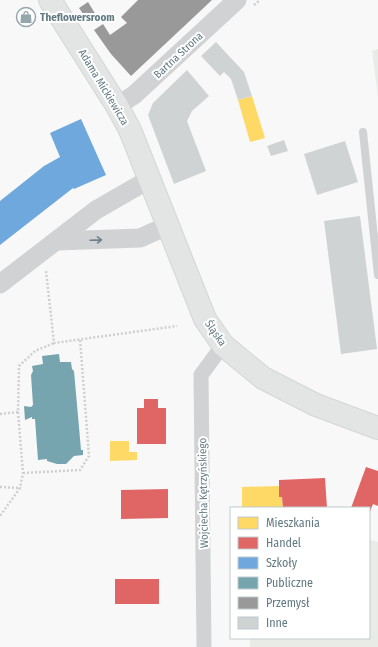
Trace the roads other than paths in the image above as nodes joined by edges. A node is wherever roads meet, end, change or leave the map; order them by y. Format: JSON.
{"nodes":[{"id":1,"x":50,"y":0,"type":"edge"},
{"id":2,"x":237,"y":0,"type":"edge"},
{"id":3,"x":117,"y":106,"type":"junction"},
{"id":4,"x":363,"y":132,"type":"dead end"},
{"id":5,"x":148,"y":180,"type":"junction"},
{"id":6,"x":168,"y":226,"type":"junction"},
{"id":7,"x":58,"y":241,"type":"junction"},
{"id":8,"x":378,"y":275,"type":"edge"},
{"id":9,"x":0,"y":284,"type":"edge"},
{"id":10,"x":223,"y":345,"type":"junction"},
{"id":11,"x":378,"y":428,"type":"edge"},
{"id":12,"x":204,"y":647,"type":"edge"}],
"edges":[{"from":1,"to":3,"type":"main road","name":"Adama Mickiewicza"},
{"from":2,"to":3,"type":"street","name":"Bartna Strona"},
{"from":3,"to":5,"type":"main road","name":"Adama Mickiewicza"},
{"from":4,"to":8,"type":"lane"},
{"from":5,"to":6,"type":"main road","name":"Śląska"},
{"from":5,"to":7,"type":"street"},
{"from":7,"to":6,"type":"street","one_way":true},
{"from":6,"to":10,"type":"main road","name":"Śląska"},
{"from":7,"to":9,"type":"street"},
{"from":10,"to":11,"type":"main road","name":"Śląska"},
{"from":10,"to":12,"type":"street","name":"Wojciecha Kętrzyńskiego"}]}
